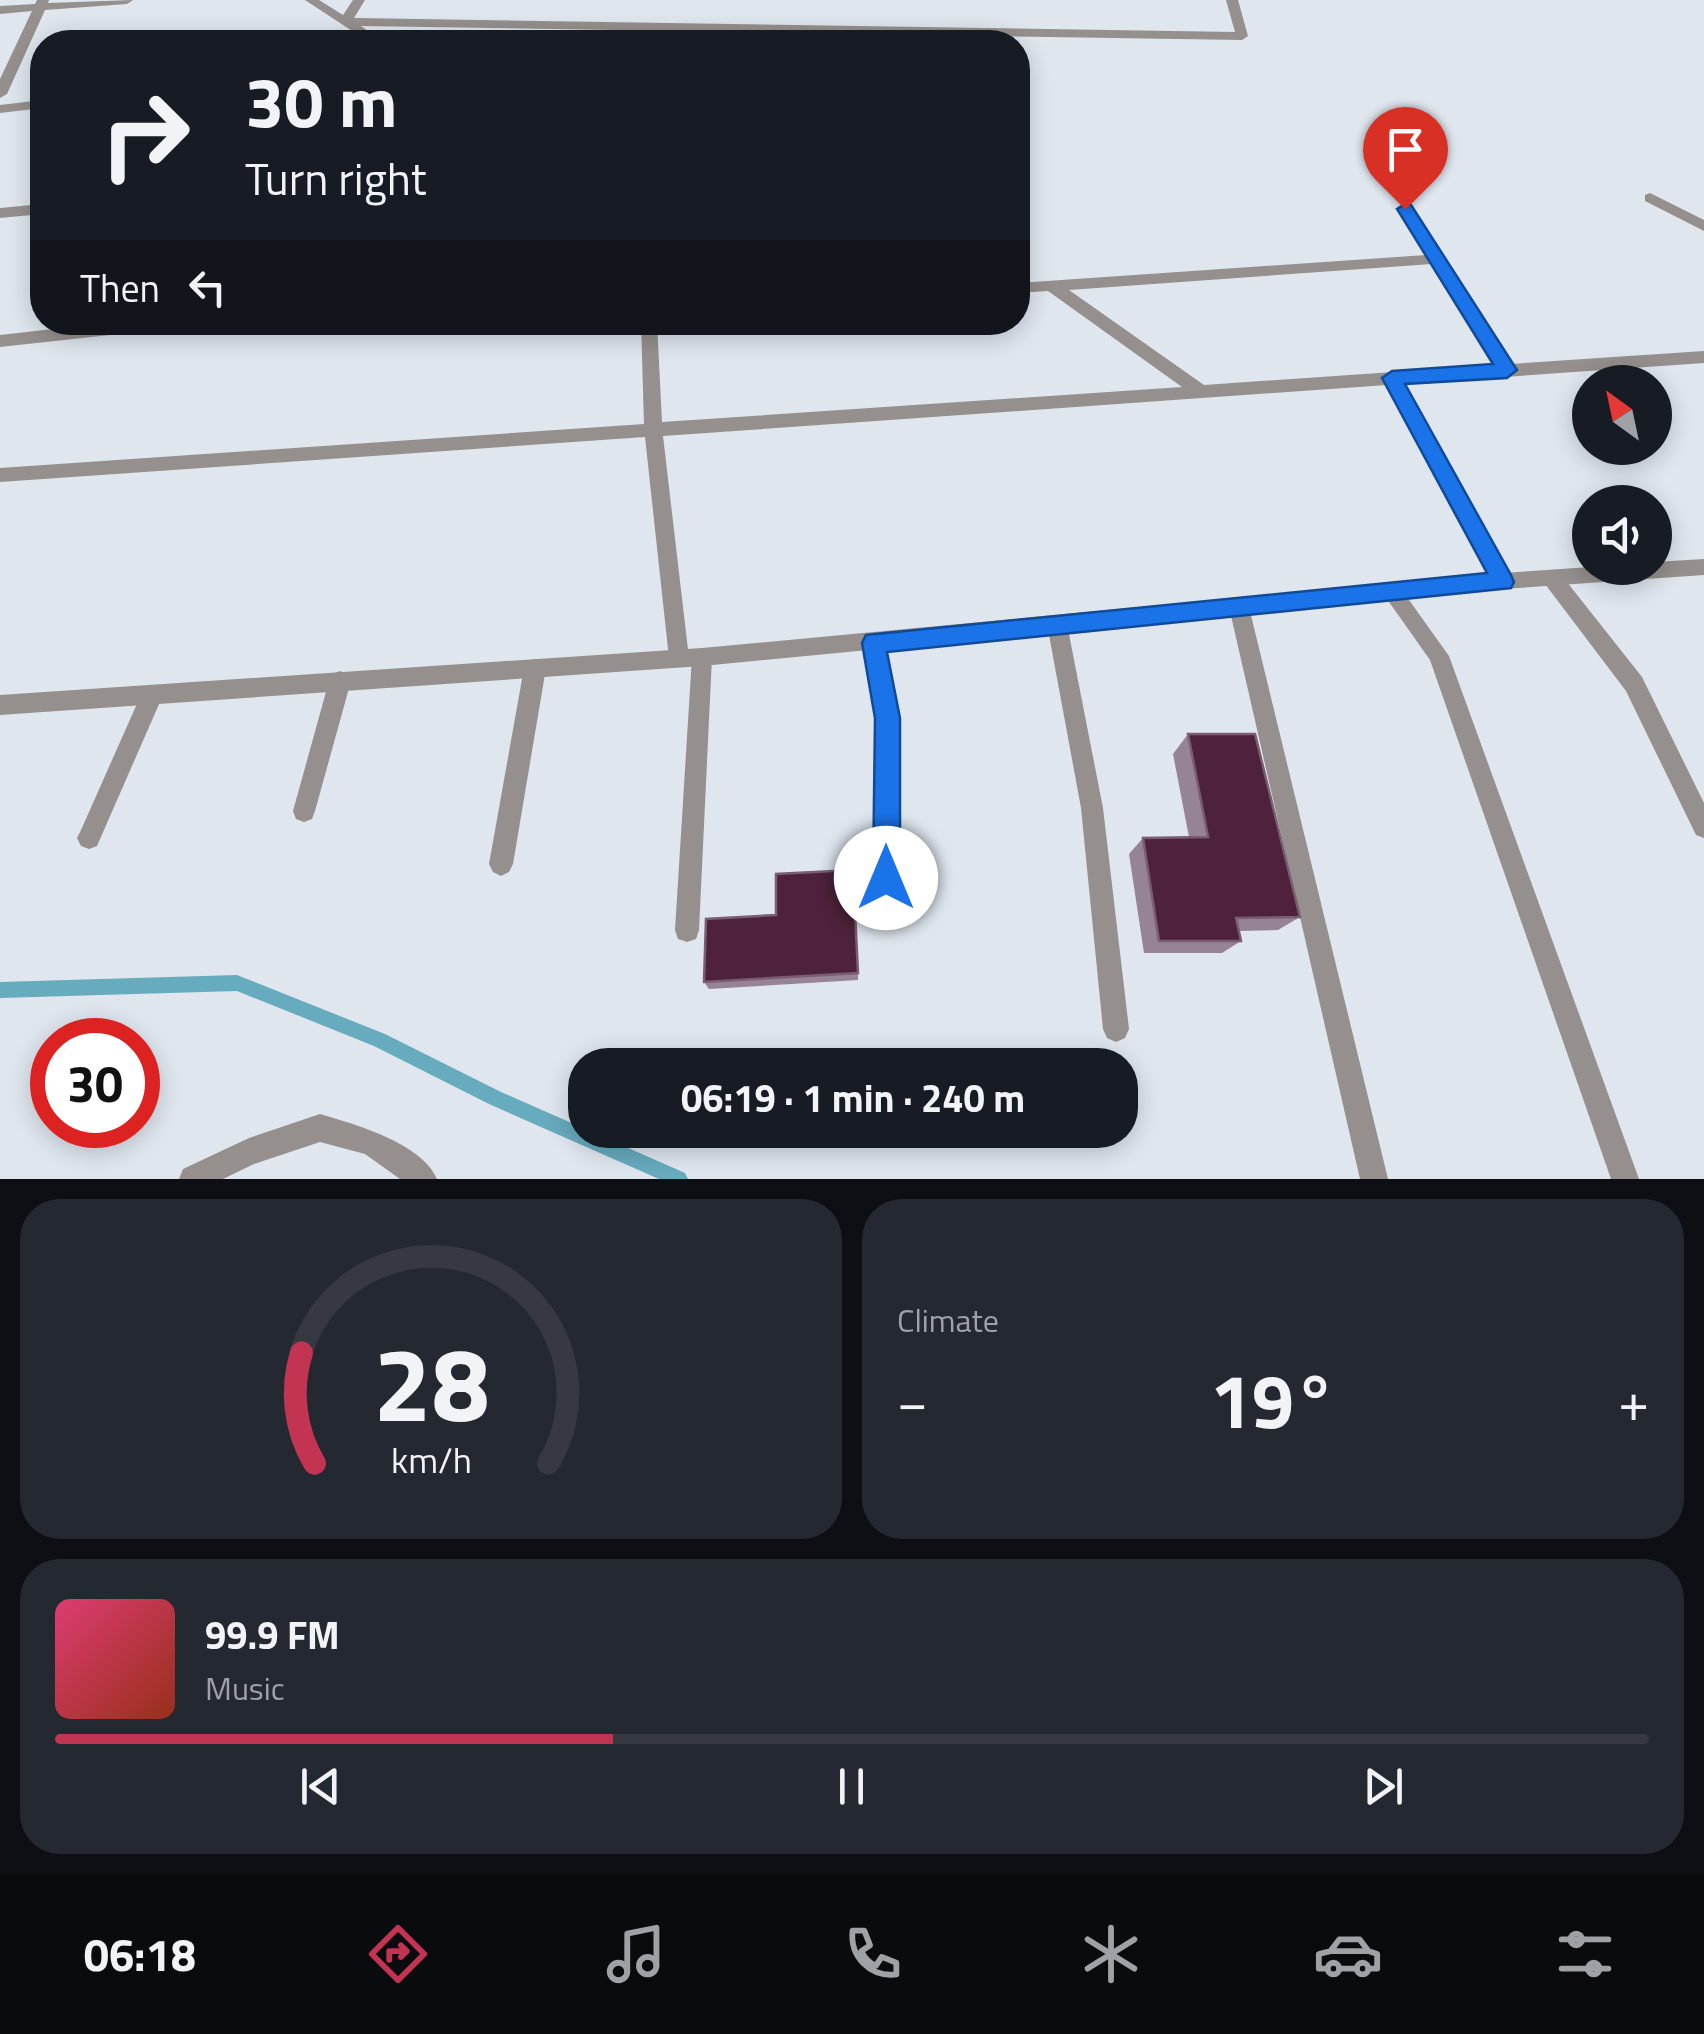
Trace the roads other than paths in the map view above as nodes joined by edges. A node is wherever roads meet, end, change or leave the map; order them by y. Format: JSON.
{"nodes":[{"id":1,"x":128,"y":0,"type":"edge"},
{"id":2,"x":310,"y":0,"type":"edge"},
{"id":3,"x":358,"y":0,"type":"edge"},
{"id":4,"x":1232,"y":0,"type":"edge"},
{"id":5,"x":42,"y":3,"type":"edge"},
{"id":6,"x":0,"y":10,"type":"edge"},
{"id":7,"x":344,"y":22,"type":"junction"},
{"id":8,"x":357,"y":30,"type":"edge"},
{"id":9,"x":671,"y":30,"type":"edge"},
{"id":10,"x":1030,"y":37,"type":"edge"},
{"id":11,"x":0,"y":94,"type":"edge"},
{"id":12,"x":30,"y":105,"type":"edge"},
{"id":13,"x":0,"y":108,"type":"edge"},
{"id":14,"x":1650,"y":198,"type":"dead end"},
{"id":15,"x":1405,"y":209,"type":"dead end"},
{"id":16,"x":30,"y":210,"type":"edge"},
{"id":17,"x":0,"y":213,"type":"edge"},
{"id":18,"x":1704,"y":226,"type":"edge"},
{"id":19,"x":1436,"y":259,"type":"junction"},
{"id":20,"x":1052,"y":286,"type":"junction"},
{"id":21,"x":1030,"y":287,"type":"edge"},
{"id":22,"x":55,"y":335,"type":"edge"},
{"id":23,"x":649,"y":335,"type":"edge"},
{"id":24,"x":0,"y":341,"type":"edge"},
{"id":25,"x":1704,"y":358,"type":"edge"},
{"id":26,"x":1507,"y":370,"type":"junction"},
{"id":27,"x":1392,"y":378,"type":"junction"},
{"id":28,"x":1200,"y":391,"type":"junction"},
{"id":29,"x":653,"y":428,"type":"junction"},
{"id":30,"x":0,"y":475,"type":"edge"},
{"id":31,"x":1704,"y":567,"type":"edge"},
{"id":32,"x":1552,"y":578,"type":"junction"},
{"id":33,"x":1503,"y":582,"type":"junction"},
{"id":34,"x":1392,"y":592,"type":"junction"},
{"id":35,"x":1239,"y":607,"type":"junction"},
{"id":36,"x":1058,"y":624,"type":"junction"},
{"id":37,"x":874,"y":643,"type":"junction"},
{"id":38,"x":690,"y":657,"type":"junction"},
{"id":39,"x":535,"y":668,"type":"junction"},
{"id":40,"x":340,"y":681,"type":"junction"},
{"id":41,"x":152,"y":694,"type":"junction"},
{"id":42,"x":0,"y":705,"type":"edge"},
{"id":43,"x":304,"y":811,"type":"dead end"},
{"id":44,"x":1704,"y":826,"type":"edge"},
{"id":45,"x":89,"y":838,"type":"dead end"},
{"id":46,"x":502,"y":864,"type":"dead end"},
{"id":47,"x":886,"y":878,"type":"dead end"},
{"id":48,"x":687,"y":930,"type":"dead end"},
{"id":49,"x":1116,"y":1029,"type":"dead end"},
{"id":50,"x":193,"y":1179,"type":"edge"},
{"id":51,"x":423,"y":1179,"type":"edge"},
{"id":52,"x":1374,"y":1179,"type":"edge"},
{"id":53,"x":1625,"y":1179,"type":"edge"}],
"edges":[{"from":1,"to":5,"type":"street"},
{"from":2,"to":7,"type":"street"},
{"from":3,"to":7,"type":"street"},
{"from":4,"to":10,"type":"street"},
{"from":5,"to":6,"type":"street"},
{"from":5,"to":11,"type":"street"},
{"from":7,"to":8,"type":"street"},
{"from":7,"to":9,"type":"street"},
{"from":12,"to":13,"type":"street"},
{"from":14,"to":18,"type":"street"},
{"from":15,"to":19,"type":"street"},
{"from":16,"to":17,"type":"street"},
{"from":19,"to":20,"type":"street"},
{"from":19,"to":26,"type":"street"},
{"from":20,"to":21,"type":"street"},
{"from":20,"to":28,"type":"street"},
{"from":22,"to":24,"type":"street"},
{"from":23,"to":29,"type":"street"},
{"from":25,"to":26,"type":"street"},
{"from":26,"to":27,"type":"street"},
{"from":27,"to":28,"type":"street"},
{"from":27,"to":33,"type":"street"},
{"from":28,"to":29,"type":"street"},
{"from":29,"to":30,"type":"street"},
{"from":29,"to":38,"type":"street"},
{"from":31,"to":32,"type":"street"},
{"from":32,"to":33,"type":"street"},
{"from":32,"to":44,"type":"street"},
{"from":33,"to":34,"type":"street"},
{"from":34,"to":35,"type":"street"},
{"from":34,"to":53,"type":"street"},
{"from":35,"to":36,"type":"street"},
{"from":35,"to":52,"type":"street"},
{"from":36,"to":37,"type":"street"},
{"from":36,"to":49,"type":"street"},
{"from":37,"to":38,"type":"street"},
{"from":37,"to":47,"type":"street"},
{"from":38,"to":39,"type":"street"},
{"from":38,"to":48,"type":"street"},
{"from":39,"to":40,"type":"street"},
{"from":39,"to":46,"type":"street"},
{"from":40,"to":41,"type":"street"},
{"from":40,"to":43,"type":"street"},
{"from":41,"to":42,"type":"street"},
{"from":41,"to":45,"type":"street"},
{"from":50,"to":51,"type":"street"}]}
